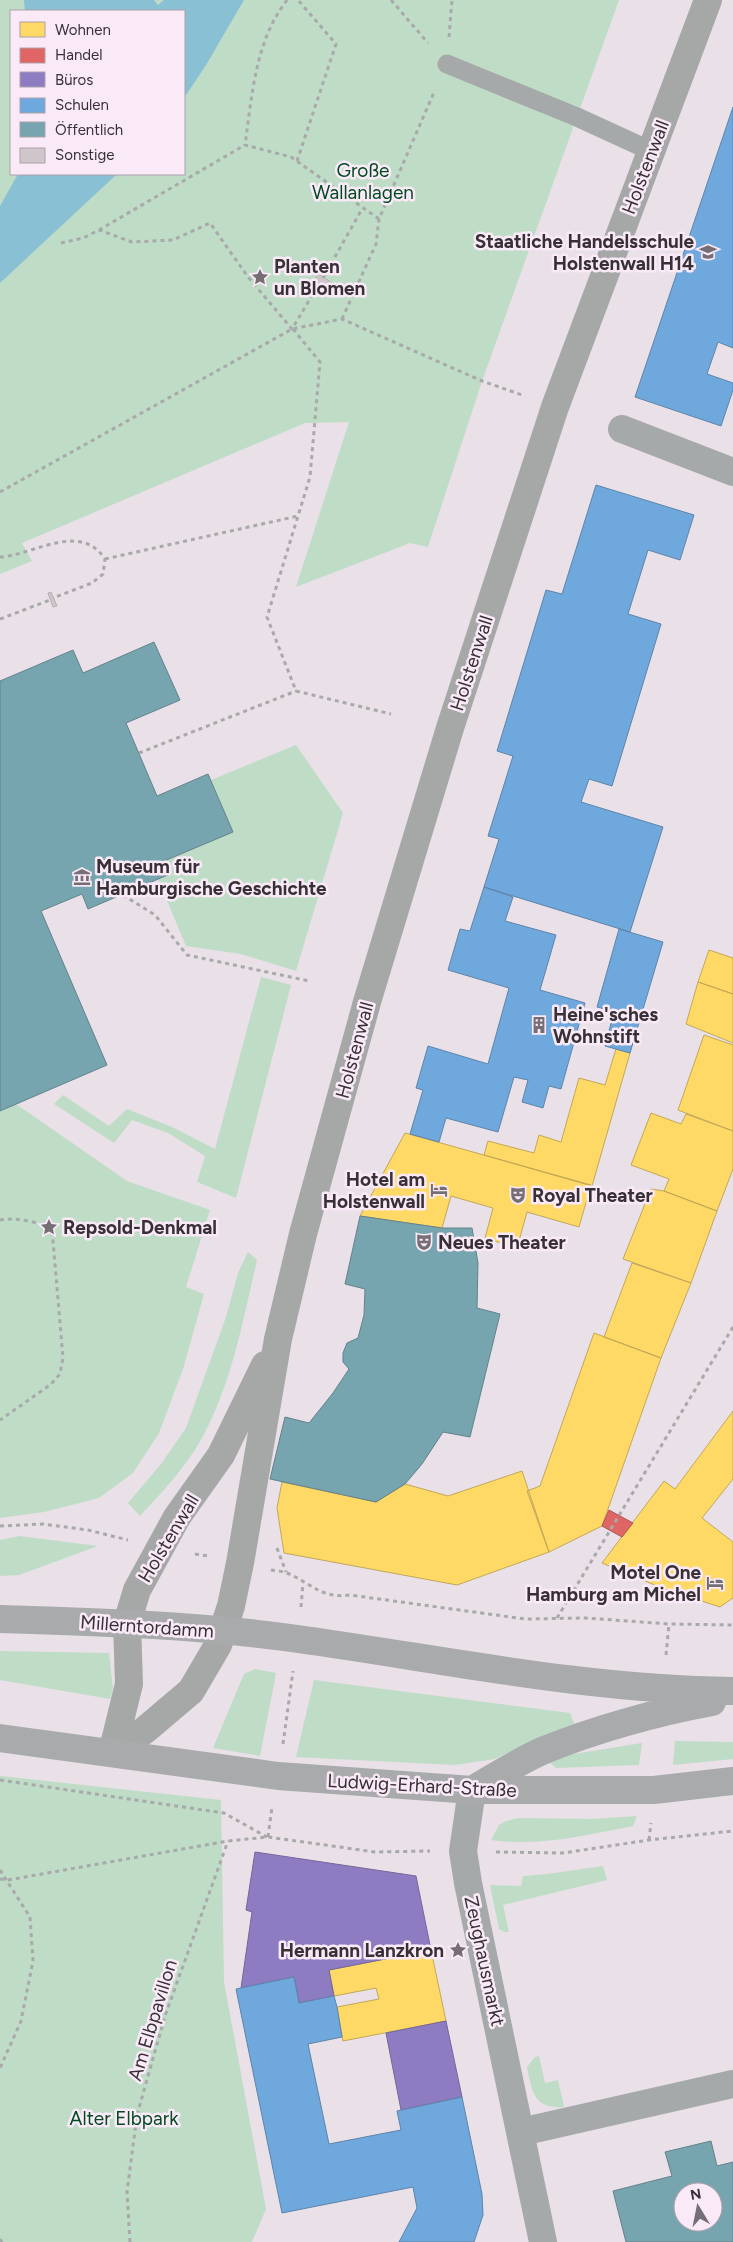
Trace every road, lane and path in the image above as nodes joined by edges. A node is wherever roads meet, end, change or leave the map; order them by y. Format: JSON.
{"nodes":[{"id":1,"x":287,"y":0,"type":"edge"},
{"id":2,"x":298,"y":0,"type":"edge"},
{"id":3,"x":391,"y":0,"type":"edge"},
{"id":4,"x":452,"y":0,"type":"edge"},
{"id":5,"x":708,"y":0,"type":"edge"},
{"id":6,"x":447,"y":64,"type":"junction"},
{"id":7,"x":245,"y":145,"type":"junction"},
{"id":8,"x":651,"y":151,"type":"junction"},
{"id":9,"x":297,"y":161,"type":"junction"},
{"id":10,"x":362,"y":208,"type":"junction"},
{"id":11,"x":379,"y":219,"type":"junction"},
{"id":12,"x":99,"y":230,"type":"junction"},
{"id":13,"x":62,"y":243,"type":"dead end"},
{"id":14,"x":323,"y":278,"type":"dead end"},
{"id":15,"x":319,"y":284,"type":"dead end"},
{"id":16,"x":342,"y":319,"type":"junction"},
{"id":17,"x":292,"y":329,"type":"junction"},
{"id":18,"x":555,"y":407,"type":"junction"},
{"id":19,"x":622,"y":429,"type":"dead end"},
{"id":20,"x":733,"y":472,"type":"edge"},
{"id":21,"x":0,"y":492,"type":"edge"},
{"id":22,"x":298,"y":516,"type":"junction"},
{"id":23,"x":0,"y":557,"type":"edge"},
{"id":24,"x":105,"y":559,"type":"junction"},
{"id":25,"x":0,"y":619,"type":"edge"},
{"id":26,"x":296,"y":691,"type":"junction"},
{"id":27,"x":391,"y":714,"type":"dead end"},
{"id":28,"x":139,"y":753,"type":"dead end"},
{"id":29,"x":123,"y":894,"type":"dead end"},
{"id":30,"x":309,"y":981,"type":"dead end"},
{"id":31,"x":0,"y":1220,"type":"edge"},
{"id":32,"x":733,"y":1327,"type":"edge"},
{"id":33,"x":278,"y":1339,"type":"junction"},
{"id":34,"x":0,"y":1420,"type":"edge"},
{"id":35,"x":0,"y":1526,"type":"edge"},
{"id":36,"x":116,"y":1538,"type":"dead end"},
{"id":37,"x":270,"y":1570,"type":"dead end"},
{"id":38,"x":303,"y":1583,"type":"junction"},
{"id":39,"x":301,"y":1608,"type":"dead end"},
{"id":40,"x":557,"y":1618,"type":"junction"},
{"id":41,"x":0,"y":1620,"type":"edge"},
{"id":42,"x":127,"y":1623,"type":"junction"},
{"id":43,"x":733,"y":1625,"type":"edge"},
{"id":44,"x":224,"y":1630,"type":"junction"},
{"id":45,"x":292,"y":1676,"type":"dead end"},
{"id":46,"x":733,"y":1691,"type":"edge"},
{"id":47,"x":733,"y":1698,"type":"edge"},
{"id":48,"x":0,"y":1738,"type":"edge"},
{"id":49,"x":282,"y":1748,"type":"dead end"},
{"id":50,"x":112,"y":1753,"type":"junction"},
{"id":51,"x":0,"y":1780,"type":"edge"},
{"id":52,"x":733,"y":1781,"type":"edge"},
{"id":53,"x":472,"y":1790,"type":"junction"},
{"id":54,"x":273,"y":1802,"type":"dead end"},
{"id":55,"x":733,"y":1831,"type":"edge"},
{"id":56,"x":268,"y":1838,"type":"junction"},
{"id":57,"x":228,"y":1841,"type":"junction"},
{"id":58,"x":437,"y":1850,"type":"dead end"},
{"id":59,"x":490,"y":1852,"type":"dead end"},
{"id":60,"x":0,"y":1870,"type":"edge"},
{"id":61,"x":0,"y":1879,"type":"edge"},
{"id":62,"x":8,"y":1880,"type":"junction"},
{"id":63,"x":0,"y":2068,"type":"edge"},
{"id":64,"x":733,"y":2084,"type":"edge"},
{"id":65,"x":521,"y":2132,"type":"junction"},
{"id":66,"x":130,"y":2242,"type":"edge"},
{"id":67,"x":543,"y":2242,"type":"edge"}],
"edges":[{"from":1,"to":7,"type":"path"},
{"from":2,"to":9,"type":"path"},
{"from":3,"to":6,"type":"path"},
{"from":4,"to":6,"type":"path"},
{"from":5,"to":8,"type":"main road","name":"Holstenwall"},
{"from":6,"to":8,"type":"lane"},
{"from":6,"to":11,"type":"path"},
{"from":7,"to":9,"type":"path"},
{"from":7,"to":12,"type":"path"},
{"from":8,"to":18,"type":"main road","name":"Holstenwall"},
{"from":9,"to":10,"type":"path"},
{"from":10,"to":11,"type":"path"},
{"from":10,"to":14,"type":"path"},
{"from":11,"to":16,"type":"path"},
{"from":12,"to":13,"type":"path"},
{"from":12,"to":17,"type":"path"},
{"from":15,"to":17,"type":"path"},
{"from":16,"to":17,"type":"path"},
{"from":16,"to":18,"type":"path"},
{"from":17,"to":21,"type":"path"},
{"from":17,"to":22,"type":"path"},
{"from":18,"to":33,"type":"main road","name":"Holstenwall"},
{"from":19,"to":20,"type":"street"},
{"from":22,"to":24,"type":"path"},
{"from":22,"to":26,"type":"path"},
{"from":23,"to":24,"type":"path"},
{"from":24,"to":25,"type":"path"},
{"from":26,"to":27,"type":"path"},
{"from":26,"to":28,"type":"path"},
{"from":29,"to":30,"type":"path"},
{"from":31,"to":34,"type":"path"},
{"from":32,"to":40,"type":"path"},
{"from":33,"to":42,"type":"main road","name":"Holstenwall"},
{"from":33,"to":44,"type":"main road","name":"Holstenwall"},
{"from":35,"to":36,"type":"path"},
{"from":37,"to":38,"type":"path"},
{"from":38,"to":39,"type":"path"},
{"from":38,"to":40,"type":"path"},
{"from":40,"to":43,"type":"path"},
{"from":41,"to":42,"type":"main road","name":"Millerntordamm"},
{"from":42,"to":44,"type":"main road","name":"Millerntordamm"},
{"from":42,"to":50,"type":"main road","name":"Holstenwall"},
{"from":44,"to":46,"type":"main road"},
{"from":44,"to":50,"type":"main road","name":"Millerntordamm"},
{"from":45,"to":49,"type":"path"},
{"from":47,"to":53,"type":"main road"},
{"from":48,"to":50,"type":"main road"},
{"from":50,"to":53,"type":"main road","name":"Ludwig-Erhard-Straße"},
{"from":51,"to":56,"type":"path"},
{"from":52,"to":53,"type":"main road","name":"Ludwig-Erhard-Straße"},
{"from":53,"to":65,"type":"street","name":"Zeughausmarkt"},
{"from":54,"to":56,"type":"path"},
{"from":55,"to":59,"type":"path"},
{"from":56,"to":57,"type":"path"},
{"from":56,"to":58,"type":"path"},
{"from":57,"to":62,"type":"path"},
{"from":57,"to":66,"type":"path","name":"Am Elbpavillon"},
{"from":60,"to":62,"type":"path"},
{"from":61,"to":62,"type":"path"},
{"from":62,"to":63,"type":"path"},
{"from":64,"to":65,"type":"street"},
{"from":65,"to":67,"type":"street","name":"Zeughausmarkt"}]}
